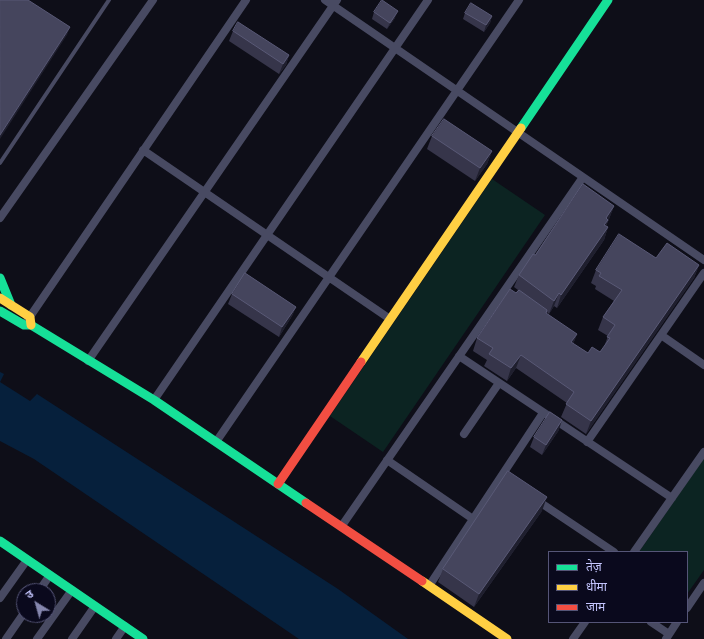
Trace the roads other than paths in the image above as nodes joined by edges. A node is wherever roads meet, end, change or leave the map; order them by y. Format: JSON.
{"nodes":[{"id":1,"x":109,"y":0,"type":"edge"},
{"id":2,"x":153,"y":0,"type":"edge"},
{"id":3,"x":246,"y":0,"type":"edge"},
{"id":4,"x":325,"y":0,"type":"edge"},
{"id":5,"x":428,"y":0,"type":"edge"},
{"id":6,"x":519,"y":0,"type":"edge"},
{"id":7,"x":608,"y":0,"type":"edge"},
{"id":8,"x":336,"y":3,"type":"edge"},
{"id":9,"x":395,"y":48,"type":"junction"},
{"id":10,"x":457,"y":90,"type":"junction"},
{"id":11,"x":518,"y":132,"type":"junction"},
{"id":12,"x":143,"y":150,"type":"junction"},
{"id":13,"x":0,"y":163,"type":"edge"},
{"id":14,"x":583,"y":177,"type":"junction"},
{"id":15,"x":205,"y":193,"type":"junction"},
{"id":16,"x":0,"y":218,"type":"edge"},
{"id":17,"x":267,"y":235,"type":"junction"},
{"id":18,"x":704,"y":260,"type":"edge"},
{"id":19,"x":704,"y":273,"type":"edge"},
{"id":20,"x":329,"y":277,"type":"junction"},
{"id":21,"x":0,"y":278,"type":"edge"},
{"id":22,"x":0,"y":298,"type":"edge"},
{"id":23,"x":11,"y":305,"type":"junction"},
{"id":24,"x":2,"y":313,"type":"edge"},
{"id":25,"x":390,"y":319,"type":"junction"},
{"id":26,"x":28,"y":322,"type":"junction"},
{"id":27,"x":661,"y":335,"type":"junction"},
{"id":28,"x":459,"y":356,"type":"junction"},
{"id":29,"x":88,"y":361,"type":"junction"},
{"id":30,"x":704,"y":365,"type":"edge"},
{"id":31,"x":499,"y":383,"type":"junction"},
{"id":32,"x":154,"y":400,"type":"junction"},
{"id":33,"x":544,"y":413,"type":"junction"},
{"id":34,"x":464,"y":434,"type":"dead end"},
{"id":35,"x":216,"y":442,"type":"junction"},
{"id":36,"x":587,"y":442,"type":"junction"},
{"id":37,"x":704,"y":452,"type":"edge"},
{"id":38,"x":387,"y":460,"type":"junction"},
{"id":39,"x":278,"y":484,"type":"junction"},
{"id":40,"x":528,"y":494,"type":"edge"},
{"id":41,"x":672,"y":498,"type":"junction"},
{"id":42,"x":473,"y":519,"type":"junction"},
{"id":43,"x":341,"y":526,"type":"junction"},
{"id":44,"x":1,"y":543,"type":"edge"},
{"id":45,"x":613,"y":551,"type":"edge"},
{"id":46,"x":635,"y":551,"type":"edge"},
{"id":47,"x":27,"y":560,"type":"junction"},
{"id":48,"x":50,"y":575,"type":"junction"},
{"id":49,"x":44,"y":583,"type":"edge"},
{"id":50,"x":704,"y":583,"type":"edge"},
{"id":51,"x":429,"y":586,"type":"junction"},
{"id":52,"x":72,"y":590,"type":"junction"},
{"id":53,"x":0,"y":598,"type":"edge"},
{"id":54,"x":95,"y":606,"type":"junction"},
{"id":55,"x":688,"y":607,"type":"edge"},
{"id":56,"x":17,"y":623,"type":"edge"},
{"id":57,"x":584,"y":623,"type":"edge"},
{"id":58,"x":652,"y":623,"type":"edge"},
{"id":59,"x":677,"y":623,"type":"edge"},
{"id":60,"x":125,"y":626,"type":"junction"},
{"id":61,"x":668,"y":637,"type":"edge"},
{"id":62,"x":6,"y":639,"type":"edge"},
{"id":63,"x":37,"y":639,"type":"edge"},
{"id":64,"x":72,"y":639,"type":"edge"},
{"id":65,"x":116,"y":639,"type":"edge"},
{"id":66,"x":143,"y":639,"type":"edge"},
{"id":67,"x":507,"y":639,"type":"edge"},
{"id":68,"x":573,"y":639,"type":"edge"}],
"edges":[{"from":1,"to":13,"type":"lane"},
{"from":2,"to":16,"type":"street"},
{"from":3,"to":12,"type":"street"},
{"from":4,"to":8,"type":"street"},
{"from":5,"to":9,"type":"street"},
{"from":6,"to":10,"type":"street"},
{"from":7,"to":11,"type":"street"},
{"from":8,"to":9,"type":"street"},
{"from":8,"to":15,"type":"street"},
{"from":9,"to":10,"type":"street"},
{"from":9,"to":17,"type":"street"},
{"from":10,"to":11,"type":"street"},
{"from":10,"to":20,"type":"street"},
{"from":11,"to":14,"type":"street"},
{"from":11,"to":25,"type":"street"},
{"from":12,"to":15,"type":"street"},
{"from":12,"to":26,"type":"street"},
{"from":14,"to":18,"type":"street"},
{"from":14,"to":28,"type":"street"},
{"from":15,"to":17,"type":"street"},
{"from":15,"to":29,"type":"street"},
{"from":17,"to":20,"type":"street"},
{"from":17,"to":32,"type":"street"},
{"from":19,"to":27,"type":"street"},
{"from":20,"to":25,"type":"street"},
{"from":20,"to":35,"type":"street"},
{"from":21,"to":23,"type":"street"},
{"from":22,"to":23,"type":"street"},
{"from":23,"to":26,"type":"street"},
{"from":24,"to":26,"type":"street"},
{"from":25,"to":39,"type":"street"},
{"from":26,"to":29,"type":"street"},
{"from":27,"to":30,"type":"street"},
{"from":27,"to":36,"type":"street"},
{"from":28,"to":31,"type":"street"},
{"from":28,"to":38,"type":"street"},
{"from":29,"to":32,"type":"street"},
{"from":31,"to":33,"type":"street"},
{"from":31,"to":34,"type":"street"},
{"from":32,"to":35,"type":"street"},
{"from":33,"to":36,"type":"street"},
{"from":33,"to":42,"type":"street"},
{"from":35,"to":39,"type":"street"},
{"from":36,"to":41,"type":"street"},
{"from":37,"to":41,"type":"street"},
{"from":38,"to":42,"type":"street"},
{"from":38,"to":43,"type":"street"},
{"from":39,"to":43,"type":"street"},
{"from":40,"to":45,"type":"street"},
{"from":41,"to":46,"type":"street"},
{"from":42,"to":51,"type":"street"},
{"from":43,"to":51,"type":"street"},
{"from":44,"to":47,"type":"street"},
{"from":47,"to":48,"type":"street"},
{"from":47,"to":53,"type":"street"},
{"from":48,"to":49,"type":"street"},
{"from":48,"to":52,"type":"street"},
{"from":50,"to":55,"type":"street"},
{"from":51,"to":67,"type":"street"},
{"from":52,"to":54,"type":"street"},
{"from":52,"to":63,"type":"street"},
{"from":54,"to":60,"type":"street"},
{"from":54,"to":64,"type":"street"},
{"from":56,"to":62,"type":"street"},
{"from":57,"to":68,"type":"street"},
{"from":58,"to":61,"type":"street"},
{"from":59,"to":61,"type":"street"},
{"from":60,"to":65,"type":"street"},
{"from":60,"to":66,"type":"street"}]}
